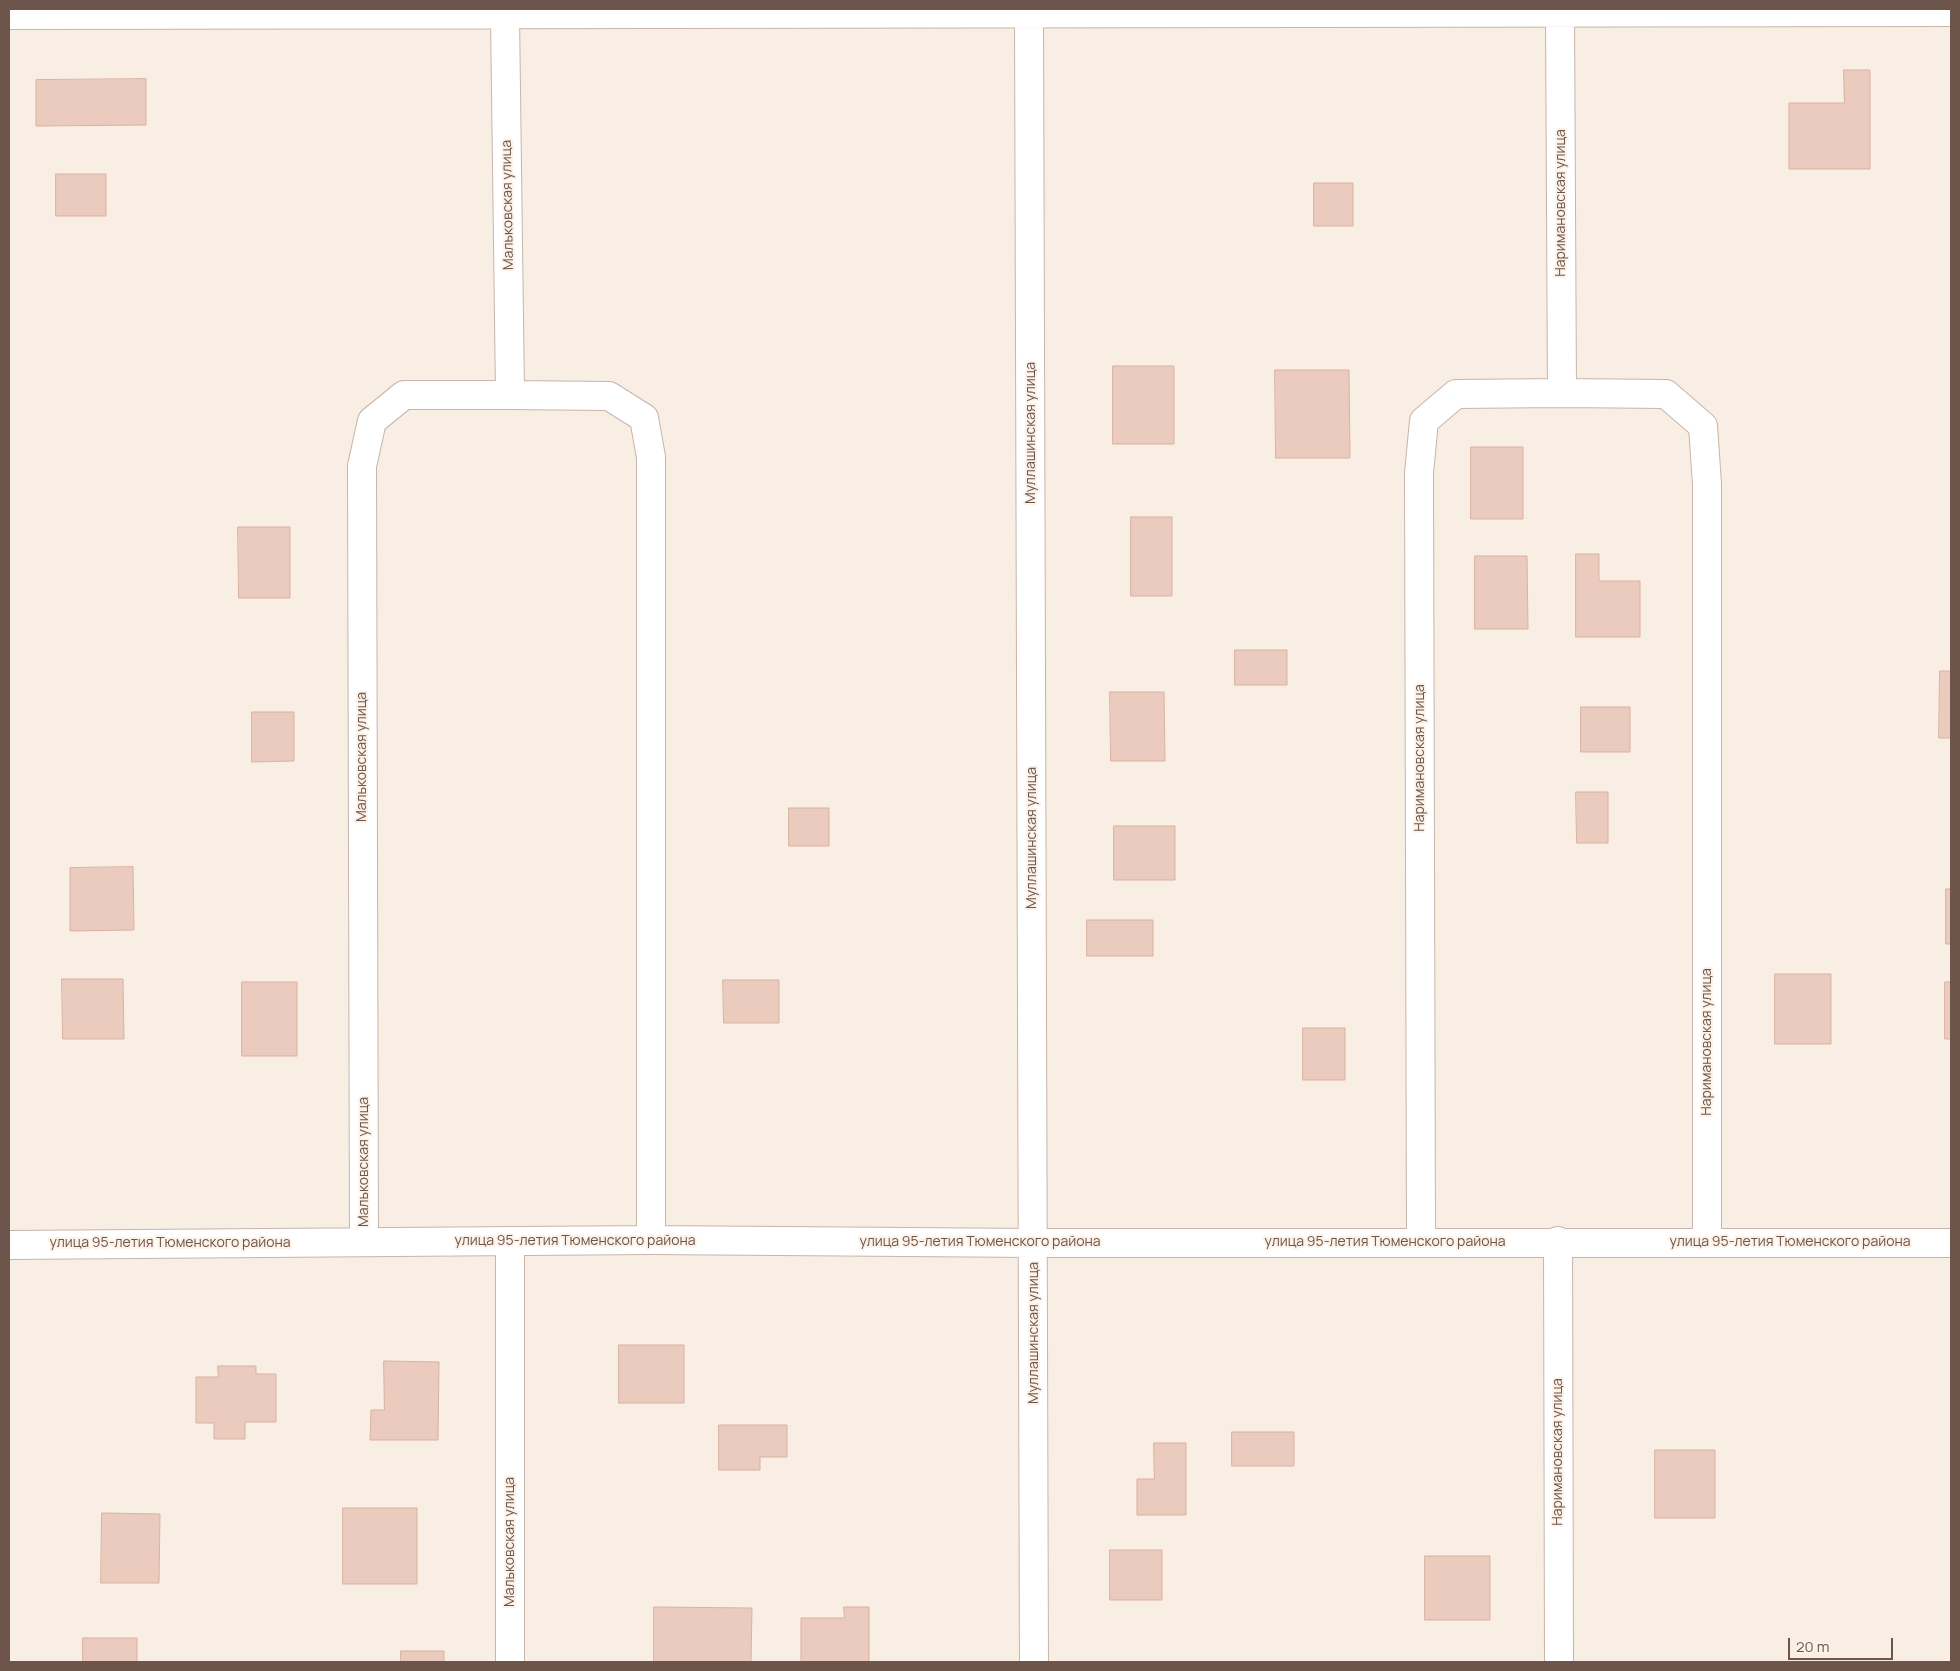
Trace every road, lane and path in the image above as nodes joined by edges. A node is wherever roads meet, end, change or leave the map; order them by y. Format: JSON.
{"nodes":[{"id":1,"x":1951,"y":12,"type":"edge"},
{"id":2,"x":1560,"y":13,"type":"junction"},
{"id":3,"x":1029,"y":14,"type":"junction"},
{"id":4,"x":9,"y":15,"type":"edge"},
{"id":5,"x":505,"y":15,"type":"junction"},
{"id":6,"x":1562,"y":393,"type":"junction"},
{"id":7,"x":510,"y":395,"type":"junction"},
{"id":8,"x":651,"y":1240,"type":"junction"},
{"id":9,"x":364,"y":1242,"type":"junction"},
{"id":10,"x":510,"y":1242,"type":"junction"},
{"id":11,"x":1421,"y":1242,"type":"junction"},
{"id":12,"x":1558,"y":1242,"type":"junction"},
{"id":13,"x":1706,"y":1242,"type":"junction"},
{"id":14,"x":1034,"y":1243,"type":"junction"},
{"id":15,"x":1951,"y":1243,"type":"edge"},
{"id":16,"x":9,"y":1245,"type":"edge"},
{"id":17,"x":510,"y":1662,"type":"edge"},
{"id":18,"x":1034,"y":1662,"type":"edge"},
{"id":19,"x":1559,"y":1662,"type":"edge"}],
"edges":[{"from":1,"to":2,"type":"street"},
{"from":2,"to":3,"type":"street"},
{"from":2,"to":6,"type":"street","name":"Наримановская улица"},
{"from":3,"to":5,"type":"street"},
{"from":3,"to":14,"type":"street","name":"Муллашинская улица"},
{"from":4,"to":5,"type":"street"},
{"from":5,"to":7,"type":"street","name":"Мальковская улица"},
{"from":6,"to":11,"type":"street","name":"Наримановская улица"},
{"from":6,"to":13,"type":"street","name":"Наримановская улица"},
{"from":7,"to":8,"type":"street","name":"Мальковская улица"},
{"from":7,"to":9,"type":"street","name":"Мальковская улица"},
{"from":8,"to":10,"type":"street","name":"улица 95-летия Тюменского района"},
{"from":8,"to":14,"type":"street","name":"улица 95-летия Тюменского района"},
{"from":9,"to":10,"type":"street","name":"улица 95-летия Тюменского района"},
{"from":9,"to":16,"type":"street","name":"улица 95-летия Тюменского района"},
{"from":10,"to":17,"type":"street","name":"Мальковская улица"},
{"from":11,"to":12,"type":"street","name":"улица 95-летия Тюменского района"},
{"from":11,"to":14,"type":"street","name":"улица 95-летия Тюменского района"},
{"from":12,"to":13,"type":"street","name":"улица 95-летия Тюменского района"},
{"from":12,"to":19,"type":"street","name":"Наримановская улица"},
{"from":13,"to":15,"type":"street","name":"улица 95-летия Тюменского района"},
{"from":14,"to":18,"type":"street","name":"Муллашинская улица"}]}
